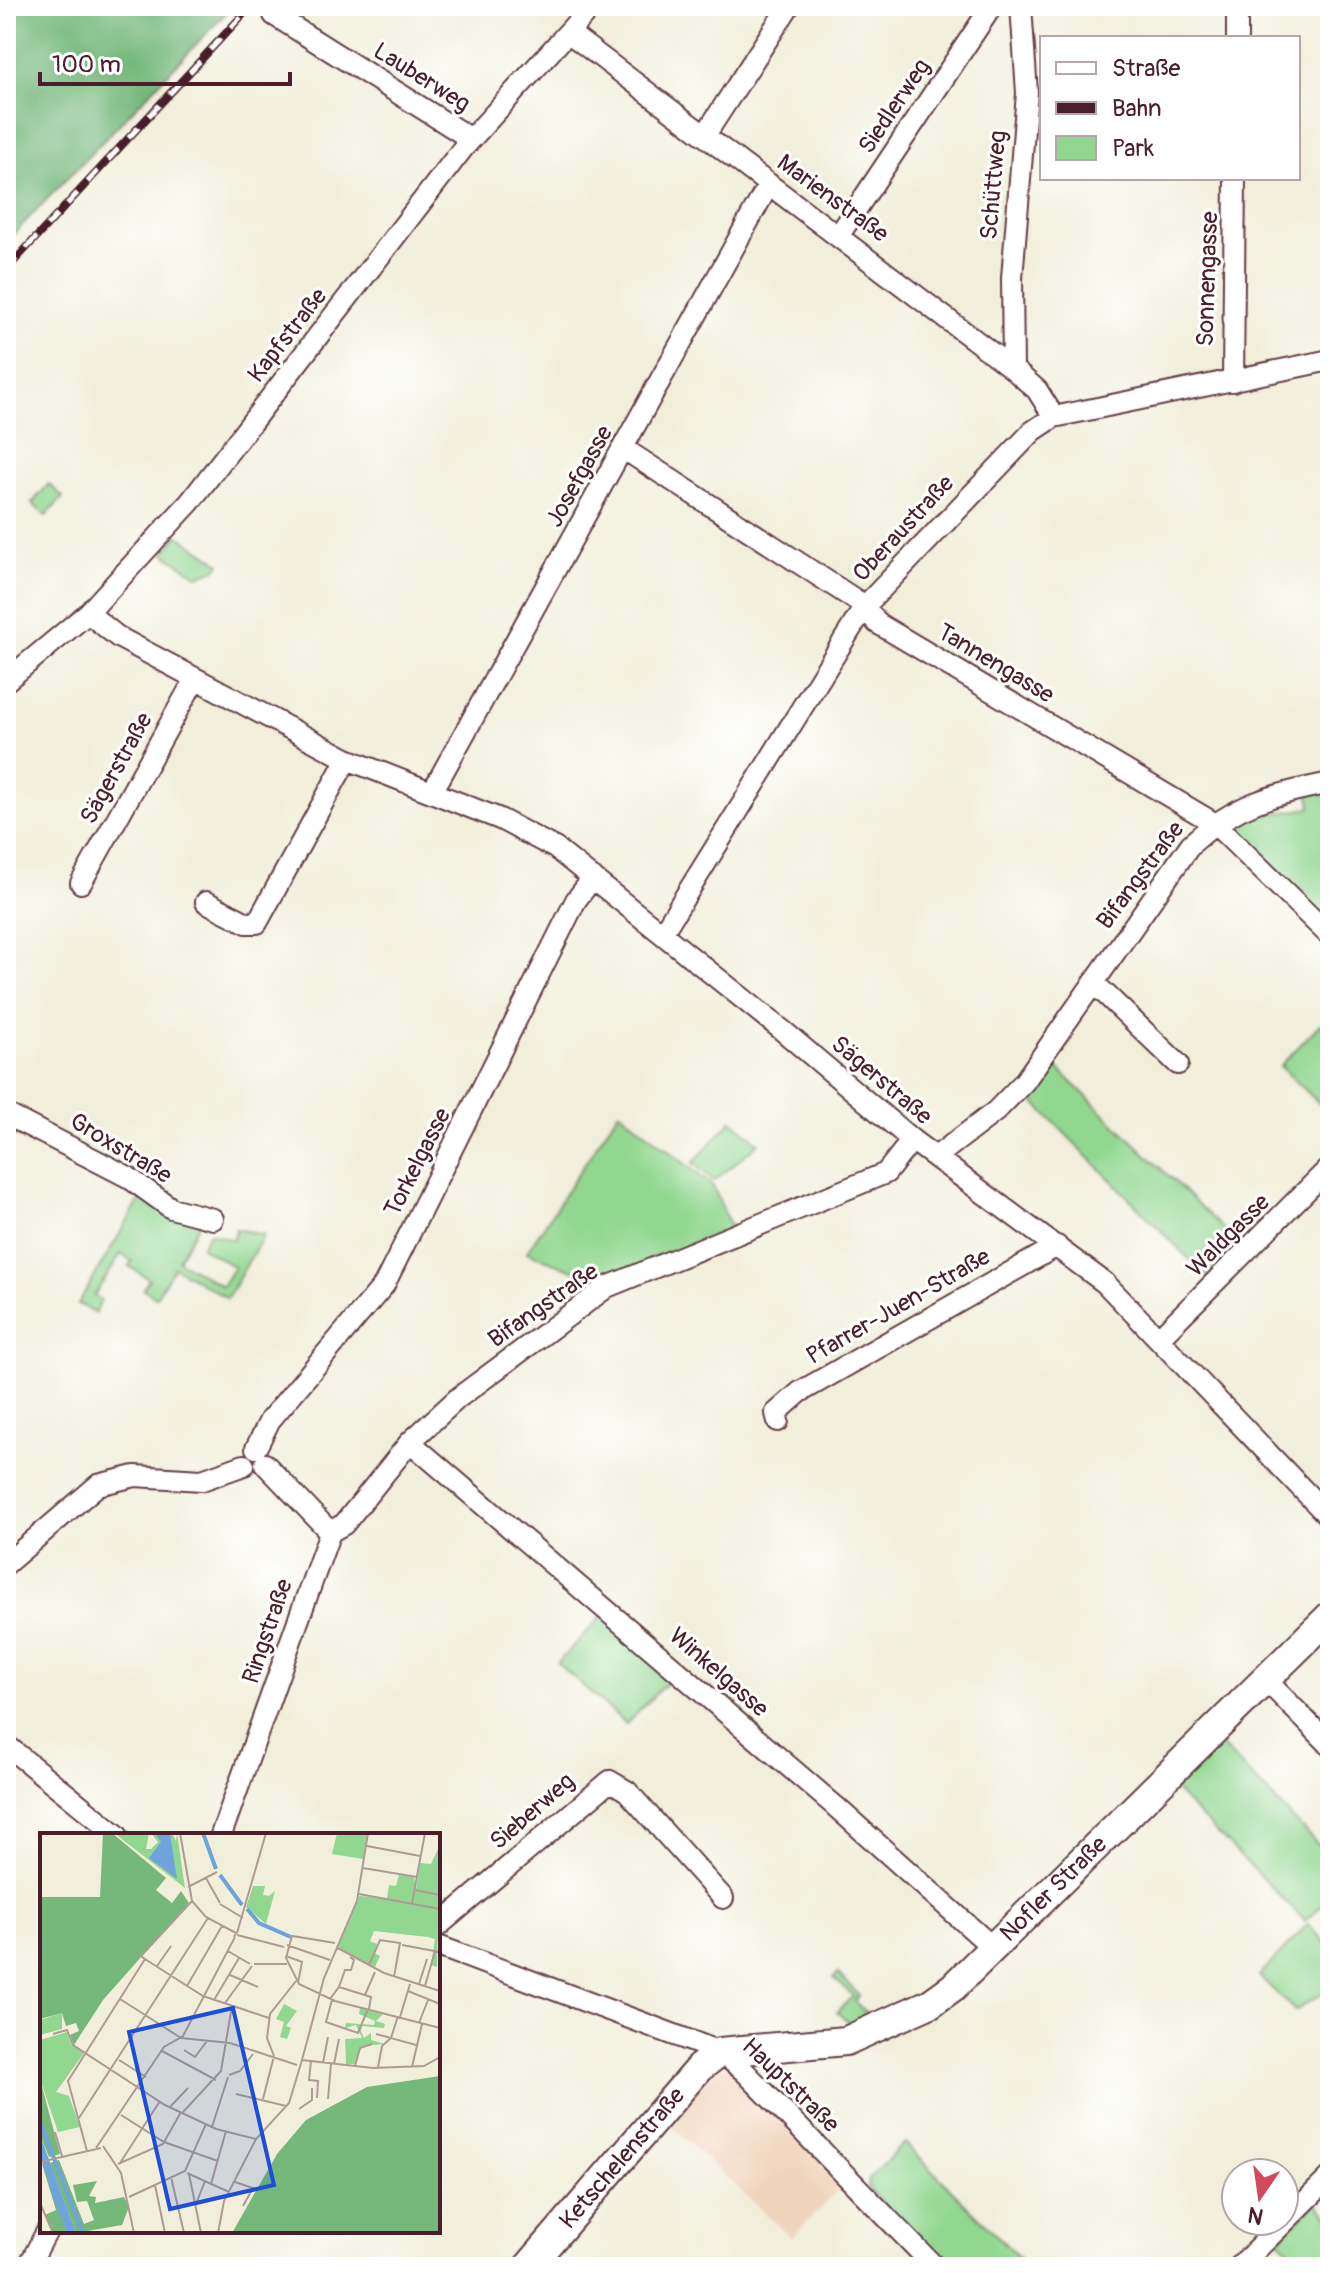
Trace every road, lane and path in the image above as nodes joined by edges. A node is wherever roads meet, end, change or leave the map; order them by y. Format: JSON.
{"nodes":[{"id":1,"x":283,"y":6,"type":"edge"},
{"id":2,"x":592,"y":6,"type":"edge"},
{"id":3,"x":789,"y":6,"type":"edge"},
{"id":4,"x":992,"y":6,"type":"edge"},
{"id":5,"x":1021,"y":6,"type":"edge"},
{"id":6,"x":1237,"y":6,"type":"edge"},
{"id":7,"x":569,"y":33,"type":"junction"},
{"id":8,"x":1237,"y":36,"type":"edge"},
{"id":9,"x":705,"y":135,"type":"junction"},
{"id":10,"x":471,"y":139,"type":"junction"},
{"id":11,"x":1235,"y":180,"type":"edge"},
{"id":12,"x":769,"y":184,"type":"junction"},
{"id":13,"x":839,"y":235,"type":"junction"},
{"id":14,"x":1330,"y":360,"type":"edge"},
{"id":15,"x":1013,"y":369,"type":"junction"},
{"id":16,"x":1233,"y":381,"type":"junction"},
{"id":17,"x":1054,"y":417,"type":"junction"},
{"id":18,"x":624,"y":449,"type":"junction"},
{"id":19,"x":865,"y":606,"type":"junction"},
{"id":20,"x":88,"y":613,"type":"junction"},
{"id":21,"x":195,"y":679,"type":"junction"},
{"id":22,"x":6,"y":681,"type":"edge"},
{"id":23,"x":347,"y":759,"type":"junction"},
{"id":24,"x":1330,"y":783,"type":"edge"},
{"id":25,"x":432,"y":792,"type":"junction"},
{"id":26,"x":1214,"y":823,"type":"junction"},
{"id":27,"x":593,"y":878,"type":"junction"},
{"id":28,"x":81,"y":883,"type":"dead end"},
{"id":29,"x":206,"y":902,"type":"dead end"},
{"id":30,"x":663,"y":932,"type":"junction"},
{"id":31,"x":1330,"y":936,"type":"edge"},
{"id":32,"x":1094,"y":983,"type":"junction"},
{"id":33,"x":1178,"y":1064,"type":"dead end"},
{"id":34,"x":6,"y":1114,"type":"edge"},
{"id":35,"x":912,"y":1140,"type":"junction"},
{"id":36,"x":937,"y":1156,"type":"junction"},
{"id":37,"x":1330,"y":1167,"type":"edge"},
{"id":38,"x":213,"y":1219,"type":"dead end"},
{"id":39,"x":1057,"y":1246,"type":"junction"},
{"id":40,"x":1160,"y":1337,"type":"junction"},
{"id":41,"x":778,"y":1421,"type":"dead end"},
{"id":42,"x":410,"y":1442,"type":"junction"},
{"id":43,"x":255,"y":1459,"type":"junction"},
{"id":44,"x":1330,"y":1518,"type":"edge"},
{"id":45,"x":330,"y":1532,"type":"junction"},
{"id":46,"x":6,"y":1564,"type":"edge"},
{"id":47,"x":1330,"y":1616,"type":"edge"},
{"id":48,"x":1264,"y":1678,"type":"junction"},
{"id":49,"x":6,"y":1745,"type":"edge"},
{"id":50,"x":1330,"y":1745,"type":"edge"},
{"id":51,"x":115,"y":1833,"type":"edge"},
{"id":52,"x":222,"y":1833,"type":"edge"},
{"id":53,"x":723,"y":1898,"type":"dead end"},
{"id":54,"x":440,"y":1924,"type":"edge"},
{"id":55,"x":991,"y":1946,"type":"junction"},
{"id":56,"x":440,"y":1947,"type":"edge"},
{"id":57,"x":720,"y":2052,"type":"junction"},
{"id":58,"x":1330,"y":2177,"type":"edge"},
{"id":59,"x":46,"y":2233,"type":"edge"},
{"id":60,"x":28,"y":2267,"type":"edge"},
{"id":61,"x":528,"y":2267,"type":"edge"},
{"id":62,"x":935,"y":2267,"type":"edge"},
{"id":63,"x":1239,"y":2267,"type":"edge"}],
"edges":[{"from":1,"to":10,"type":"street","name":"Lauberweg"},
{"from":2,"to":7,"type":"street","name":"Kapfstraße"},
{"from":3,"to":9,"type":"street"},
{"from":4,"to":13,"type":"street","name":"Siedlerweg"},
{"from":5,"to":15,"type":"street","name":"Schüttweg"},
{"from":6,"to":8,"type":"street"},
{"from":7,"to":9,"type":"street","name":"Marienstraße"},
{"from":7,"to":10,"type":"street","name":"Kapfstraße"},
{"from":9,"to":12,"type":"street","name":"Marienstraße"},
{"from":10,"to":20,"type":"street","name":"Kapfstraße"},
{"from":11,"to":16,"type":"street","name":"Sonnengasse"},
{"from":12,"to":13,"type":"street","name":"Marienstraße"},
{"from":12,"to":18,"type":"street","name":"Josefgasse"},
{"from":13,"to":15,"type":"street","name":"Marienstraße"},
{"from":14,"to":16,"type":"street","name":"Oberaustraße"},
{"from":15,"to":17,"type":"street","name":"Marienstraße"},
{"from":16,"to":17,"type":"street","name":"Oberaustraße"},
{"from":17,"to":19,"type":"street","name":"Oberaustraße"},
{"from":18,"to":19,"type":"street","name":"Tannengasse"},
{"from":18,"to":25,"type":"street","name":"Josefgasse"},
{"from":19,"to":26,"type":"street","name":"Tannengasse"},
{"from":19,"to":30,"type":"street","name":"Oberaustraße"},
{"from":20,"to":21,"type":"street","name":"Sägerstraße"},
{"from":20,"to":22,"type":"street","name":"Kapfstraße"},
{"from":21,"to":23,"type":"street","name":"Sägerstraße"},
{"from":21,"to":28,"type":"street","name":"Sägerstraße"},
{"from":23,"to":25,"type":"street","name":"Sägerstraße"},
{"from":23,"to":29,"type":"street"},
{"from":24,"to":26,"type":"street","name":"Bifangstraße"},
{"from":25,"to":27,"type":"street","name":"Sägerstraße"},
{"from":26,"to":31,"type":"street","name":"Tannengasse"},
{"from":26,"to":32,"type":"street","name":"Bifangstraße"},
{"from":27,"to":30,"type":"street","name":"Sägerstraße"},
{"from":27,"to":43,"type":"street","name":"Torkelgasse"},
{"from":30,"to":35,"type":"street","name":"Sägerstraße"},
{"from":32,"to":33,"type":"street"},
{"from":32,"to":36,"type":"street","name":"Bifangstraße"},
{"from":34,"to":38,"type":"street","name":"Groxstraße"},
{"from":35,"to":36,"type":"street","name":"Sägerstraße"},
{"from":35,"to":42,"type":"street","name":"Bifangstraße"},
{"from":36,"to":39,"type":"street","name":"Sägerstraße"},
{"from":37,"to":40,"type":"street","name":"Waldgasse"},
{"from":39,"to":40,"type":"street","name":"Sägerstraße"},
{"from":39,"to":41,"type":"street","name":"Pfarrer-Juen-Straße"},
{"from":40,"to":44,"type":"street","name":"Sägerstraße"},
{"from":42,"to":45,"type":"street","name":"Bifangstraße"},
{"from":42,"to":55,"type":"street","name":"Winkelgasse"},
{"from":43,"to":45,"type":"street"},
{"from":43,"to":46,"type":"street"},
{"from":45,"to":52,"type":"street","name":"Ringstraße"},
{"from":47,"to":48,"type":"main road","name":"Nofler Straße"},
{"from":48,"to":50,"type":"street"},
{"from":48,"to":55,"type":"main road","name":"Nofler Straße"},
{"from":49,"to":51,"type":"street"},
{"from":53,"to":54,"type":"street","name":"Sieberweg"},
{"from":55,"to":57,"type":"main road","name":"Nofler Straße"},
{"from":56,"to":57,"type":"street","name":"Hauptstraße"},
{"from":57,"to":61,"type":"main road","name":"Ketschelenstraße"},
{"from":57,"to":62,"type":"street","name":"Hauptstraße"},
{"from":58,"to":63,"type":"street"},
{"from":59,"to":60,"type":"street"}]}
